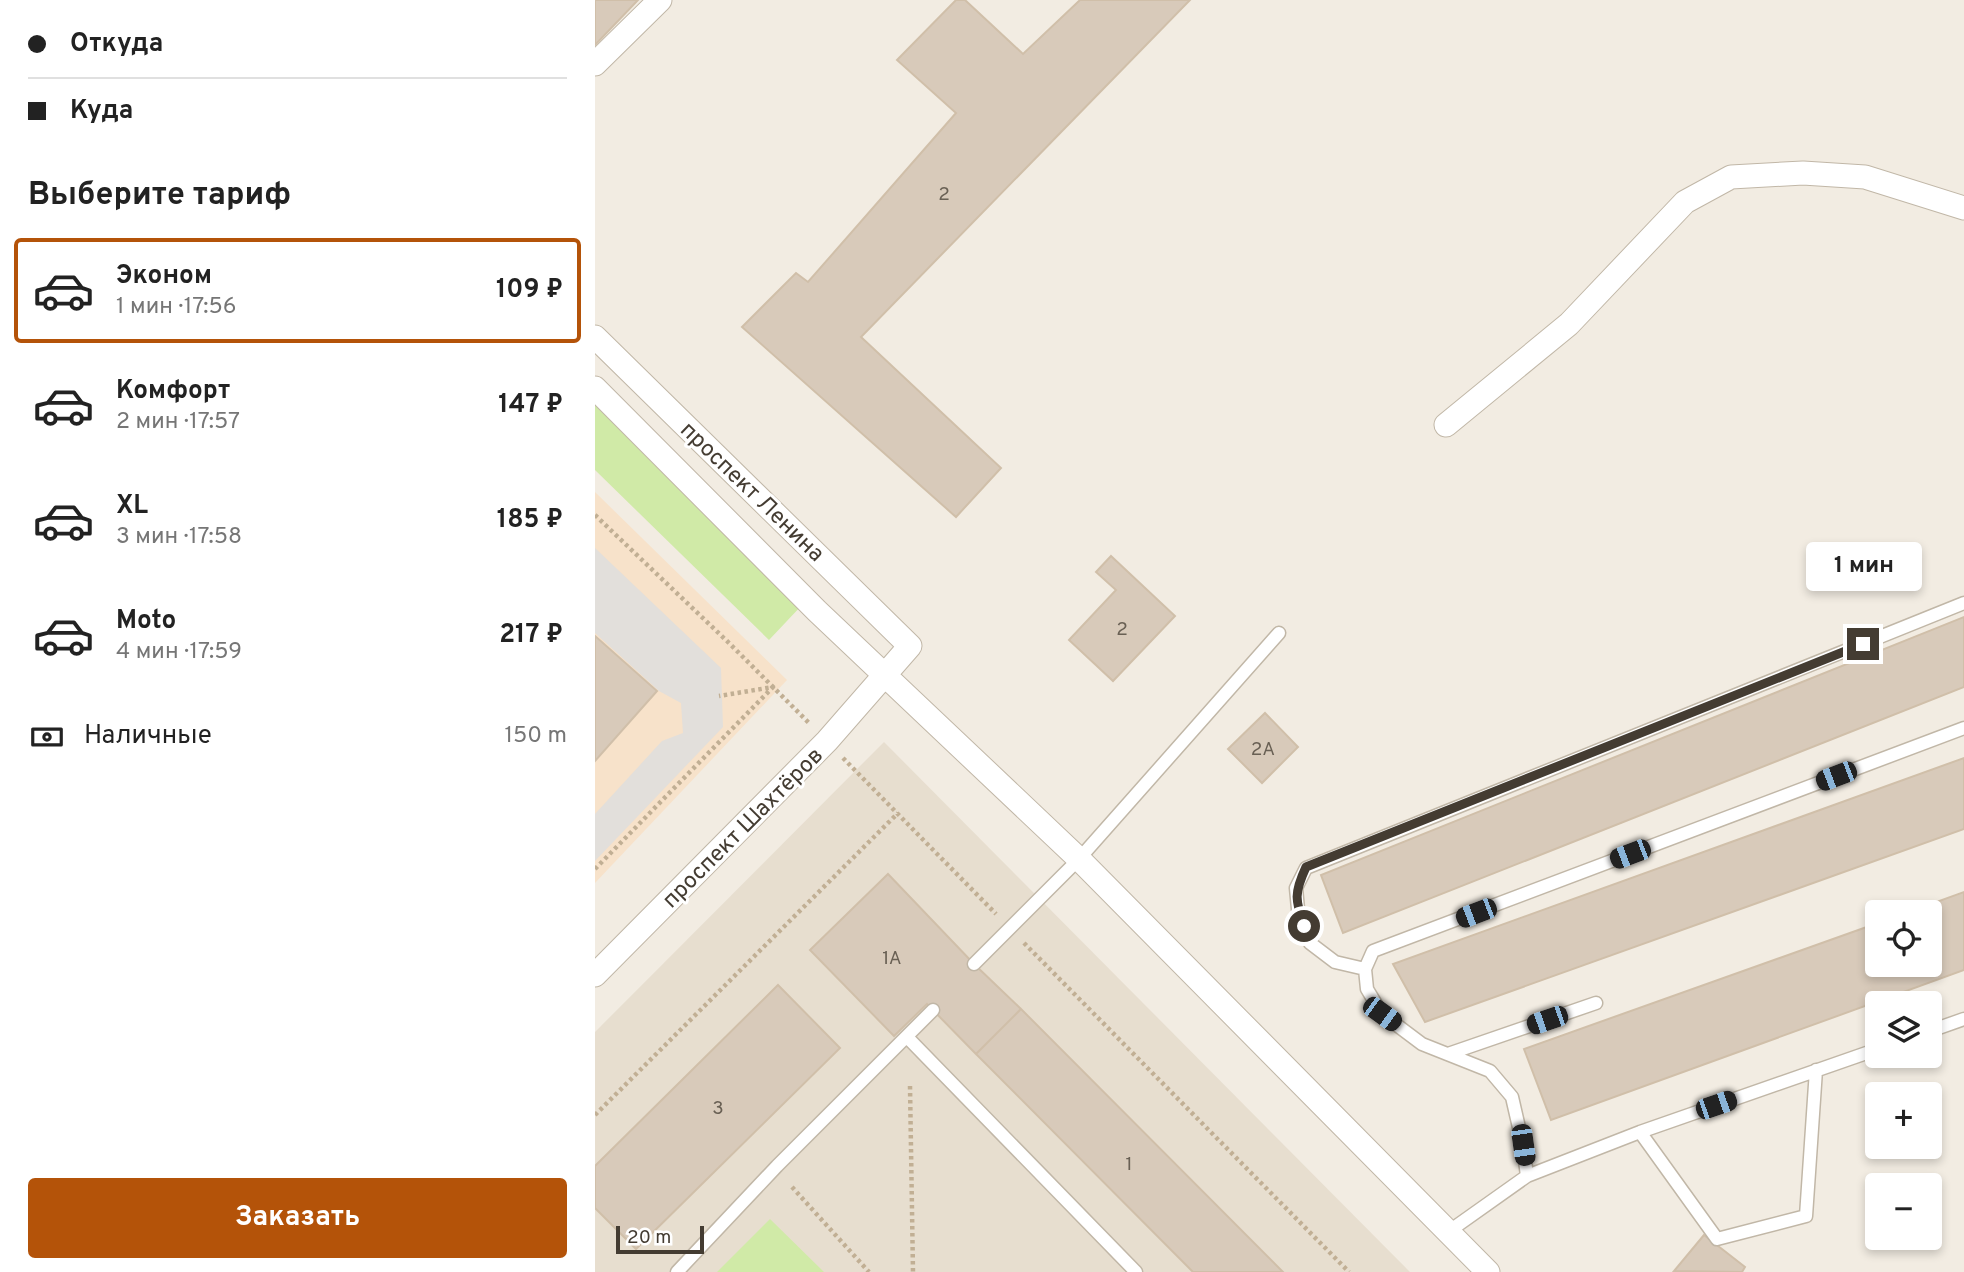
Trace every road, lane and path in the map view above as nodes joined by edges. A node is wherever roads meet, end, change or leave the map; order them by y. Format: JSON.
{"nodes":[{"id":1,"x":660,"y":0,"type":"edge"},
{"id":2,"x":595,"y":64,"type":"edge"},
{"id":3,"x":1964,"y":208,"type":"edge"},
{"id":4,"x":595,"y":337,"type":"edge"},
{"id":5,"x":595,"y":388,"type":"edge"},
{"id":6,"x":1446,"y":425,"type":"dead end"},
{"id":7,"x":595,"y":515,"type":"edge"},
{"id":8,"x":1964,"y":603,"type":"edge"},
{"id":9,"x":1279,"y":633,"type":"dead end"},
{"id":10,"x":910,"y":646,"type":"joint"},
{"id":11,"x":885,"y":675,"type":"junction"},
{"id":12,"x":773,"y":687,"type":"junction"},
{"id":13,"x":719,"y":696,"type":"dead end"},
{"id":14,"x":1964,"y":728,"type":"edge"},
{"id":15,"x":1079,"y":859,"type":"junction"},
{"id":16,"x":595,"y":869,"type":"edge"},
{"id":17,"x":1009,"y":928,"type":"junction"},
{"id":18,"x":974,"y":964,"type":"dead end"},
{"id":19,"x":1365,"y":969,"type":"junction"},
{"id":20,"x":595,"y":975,"type":"edge"},
{"id":21,"x":1596,"y":1003,"type":"dead end"},
{"id":22,"x":933,"y":1010,"type":"dead end"},
{"id":23,"x":1964,"y":1019,"type":"edge"},
{"id":24,"x":1942,"y":1027,"type":"edge"},
{"id":25,"x":907,"y":1037,"type":"junction"},
{"id":26,"x":1865,"y":1053,"type":"edge"},
{"id":27,"x":1448,"y":1055,"type":"junction"},
{"id":28,"x":1817,"y":1070,"type":"junction"},
{"id":29,"x":911,"y":1086,"type":"dead end"},
{"id":30,"x":595,"y":1115,"type":"edge"},
{"id":31,"x":1640,"y":1132,"type":"junction"},
{"id":32,"x":1527,"y":1176,"type":"junction"},
{"id":33,"x":792,"y":1187,"type":"dead end"},
{"id":34,"x":1448,"y":1232,"type":"junction"},
{"id":35,"x":677,"y":1272,"type":"edge"},
{"id":36,"x":869,"y":1272,"type":"edge"},
{"id":37,"x":913,"y":1272,"type":"edge"},
{"id":38,"x":1136,"y":1272,"type":"edge"},
{"id":39,"x":1349,"y":1272,"type":"edge"},
{"id":40,"x":1488,"y":1272,"type":"edge"}],
"edges":[{"from":1,"to":2,"type":"street"},
{"from":3,"to":6,"type":"street"},
{"from":4,"to":10,"type":"street","name":"проспект Ленина"},
{"from":5,"to":11,"type":"street","name":"проспект Ленина"},
{"from":7,"to":12,"type":"path"},
{"from":8,"to":19,"type":"lane"},
{"from":9,"to":15,"type":"lane"},
{"from":10,"to":11,"type":"street","name":"проспект Шахтёров"},
{"from":11,"to":15,"type":"street","name":"проспект Ленина"},
{"from":11,"to":20,"type":"street","name":"проспект Шахтёров"},
{"from":12,"to":13,"type":"path"},
{"from":12,"to":16,"type":"path"},
{"from":14,"to":19,"type":"lane"},
{"from":15,"to":17,"type":"lane"},
{"from":15,"to":34,"type":"street","name":"проспект Ленина"},
{"from":17,"to":18,"type":"lane"},
{"from":17,"to":30,"type":"path"},
{"from":17,"to":39,"type":"path"},
{"from":19,"to":27,"type":"lane"},
{"from":21,"to":27,"type":"lane"},
{"from":22,"to":25,"type":"lane"},
{"from":23,"to":24,"type":"lane"},
{"from":25,"to":35,"type":"lane"},
{"from":25,"to":38,"type":"lane"},
{"from":26,"to":28,"type":"lane"},
{"from":27,"to":32,"type":"lane"},
{"from":28,"to":31,"type":"lane"},
{"from":28,"to":31,"type":"lane"},
{"from":29,"to":37,"type":"path"},
{"from":31,"to":32,"type":"lane"},
{"from":32,"to":34,"type":"lane"},
{"from":33,"to":36,"type":"path"},
{"from":34,"to":40,"type":"street","name":"проспект Ленина"}]}
